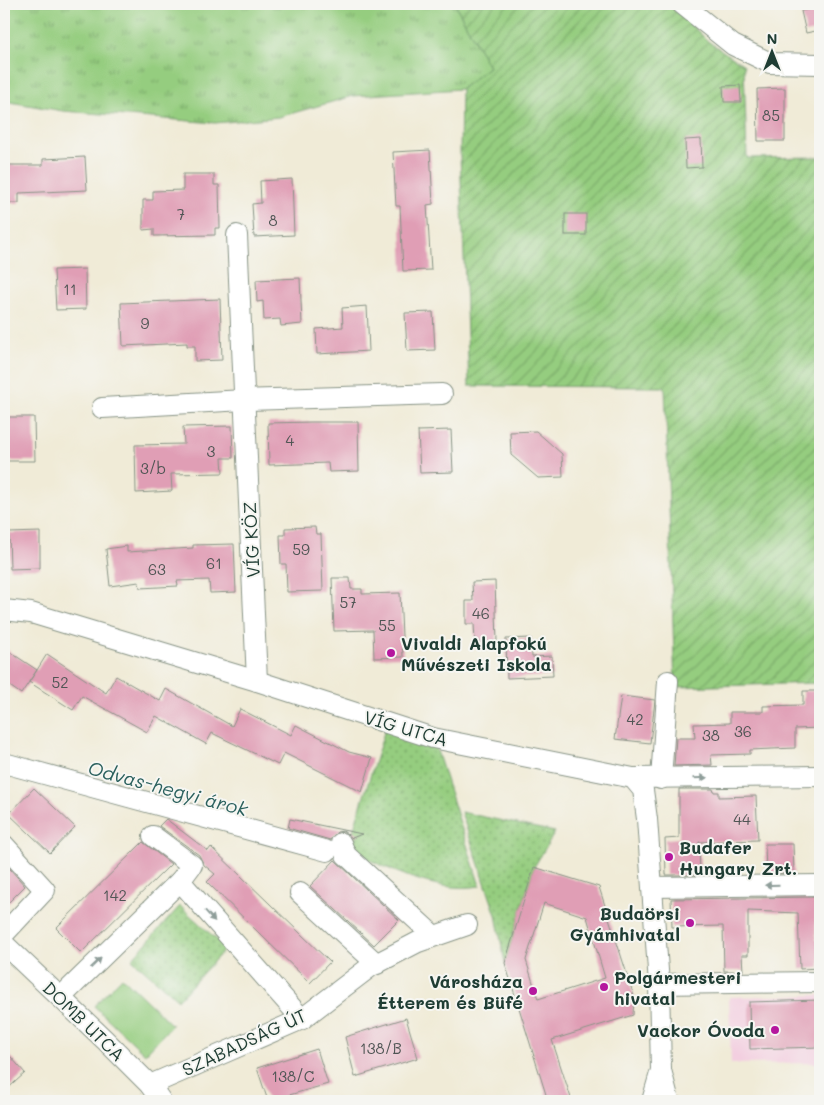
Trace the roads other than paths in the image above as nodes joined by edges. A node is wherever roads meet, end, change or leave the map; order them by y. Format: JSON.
{"nodes":[{"id":1,"x":682,"y":4,"type":"edge"},
{"id":2,"x":820,"y":64,"type":"edge"},
{"id":3,"x":237,"y":235,"type":"dead end"},
{"id":4,"x":442,"y":394,"type":"dead end"},
{"id":5,"x":244,"y":400,"type":"junction"},
{"id":6,"x":102,"y":408,"type":"dead end"},
{"id":7,"x":4,"y":610,"type":"edge"},
{"id":8,"x":257,"y":681,"type":"junction"},
{"id":9,"x":668,"y":682,"type":"dead end"},
{"id":10,"x":4,"y":763,"type":"edge"},
{"id":11,"x":820,"y":776,"type":"edge"},
{"id":12,"x":633,"y":778,"type":"junction"},
{"id":13,"x":661,"y":778,"type":"junction"},
{"id":14,"x":153,"y":836,"type":"dead end"},
{"id":15,"x":4,"y":845,"type":"edge"},
{"id":16,"x":180,"y":881,"type":"junction"},
{"id":17,"x":820,"y":885,"type":"edge"},
{"id":18,"x":652,"y":887,"type":"junction"},
{"id":19,"x":300,"y":892,"type":"dead end"},
{"id":20,"x":468,"y":925,"type":"dead end"},
{"id":21,"x":4,"y":934,"type":"edge"},
{"id":22,"x":434,"y":936,"type":"junction"},
{"id":23,"x":4,"y":944,"type":"edge"},
{"id":24,"x":377,"y":964,"type":"junction"},
{"id":25,"x":820,"y":982,"type":"edge"},
{"id":26,"x":659,"y":984,"type":"junction"},
{"id":27,"x":61,"y":997,"type":"junction"},
{"id":28,"x":302,"y":1019,"type":"junction"},
{"id":29,"x":661,"y":1070,"type":"junction"},
{"id":30,"x":155,"y":1093,"type":"edge"},
{"id":31,"x":652,"y":1101,"type":"edge"},
{"id":32,"x":669,"y":1101,"type":"edge"}],
"edges":[{"from":1,"to":2,"type":"street"},
{"from":3,"to":5,"type":"street","name":"VÍG KÖZ"},
{"from":4,"to":5,"type":"street"},
{"from":5,"to":6,"type":"street"},
{"from":5,"to":8,"type":"street","name":"VÍG KÖZ"},
{"from":7,"to":8,"type":"street","name":"VÍG UTCA"},
{"from":8,"to":12,"type":"street","name":"VÍG UTCA"},
{"from":9,"to":13,"type":"street"},
{"from":10,"to":22,"type":"street"},
{"from":13,"to":11,"type":"street","name":"VÍG UTCA","one_way":true},
{"from":12,"to":13,"type":"street","name":"VÍG UTCA"},
{"from":12,"to":18,"type":"street"},
{"from":14,"to":16,"type":"street"},
{"from":15,"to":21,"type":"street"},
{"from":27,"to":16,"type":"street","one_way":true},
{"from":16,"to":28,"type":"street","one_way":true},
{"from":17,"to":18,"type":"street","one_way":true},
{"from":18,"to":26,"type":"street"},
{"from":19,"to":24,"type":"street"},
{"from":20,"to":22,"type":"street","name":"SZABADSÁG ÚT"},
{"from":22,"to":24,"type":"street","name":"SZABADSÁG ÚT"},
{"from":23,"to":27,"type":"street","name":"DOMB UTCA"},
{"from":24,"to":28,"type":"street","name":"SZABADSÁG ÚT"},
{"from":25,"to":26,"type":"street"},
{"from":26,"to":29,"type":"street"},
{"from":27,"to":30,"type":"street","name":"DOMB UTCA"},
{"from":28,"to":30,"type":"street","name":"SZABADSÁG ÚT"},
{"from":29,"to":31,"type":"street"},
{"from":29,"to":32,"type":"street"}]}
